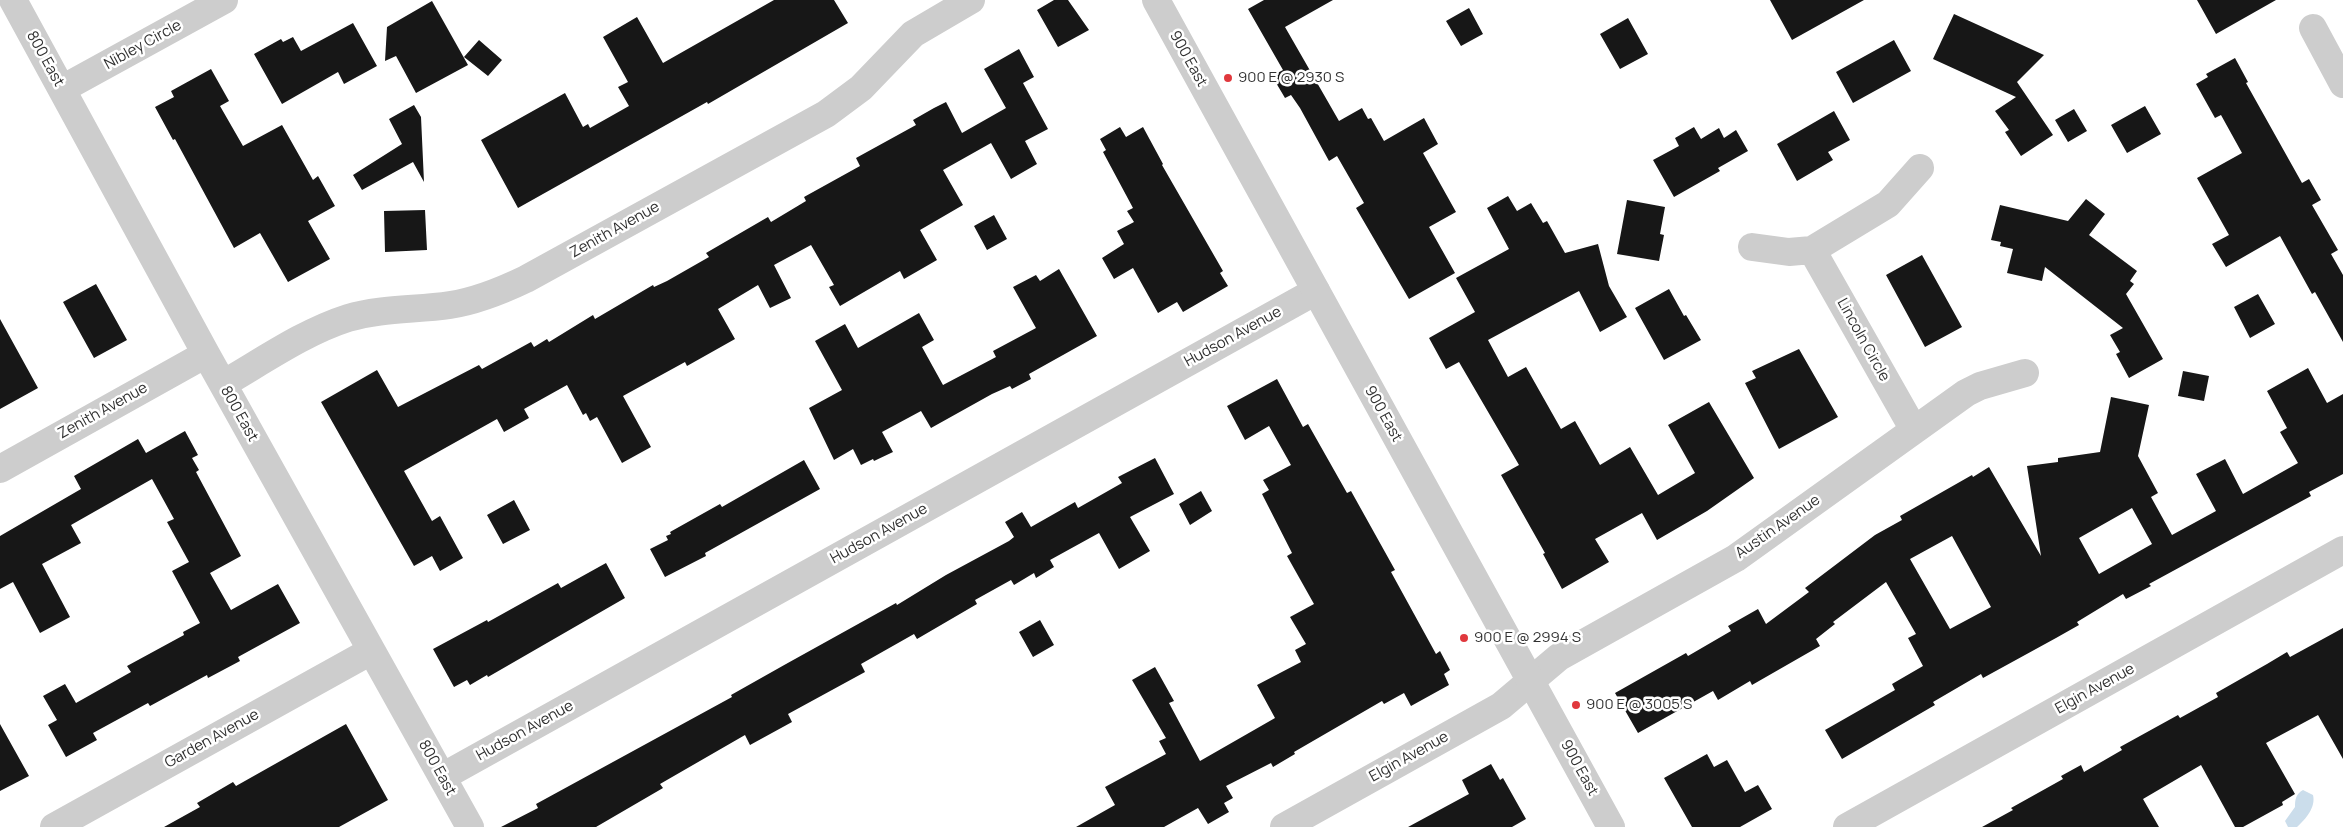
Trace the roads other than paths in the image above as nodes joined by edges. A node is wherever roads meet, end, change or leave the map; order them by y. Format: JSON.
{"nodes":[{"id":1,"x":13,"y":0,"type":"edge"},
{"id":2,"x":224,"y":0,"type":"edge"},
{"id":3,"x":970,"y":0,"type":"edge"},
{"id":4,"x":1156,"y":0,"type":"edge"},
{"id":5,"x":2314,"y":28,"type":"dead end"},
{"id":6,"x":2343,"y":84,"type":"edge"},
{"id":7,"x":62,"y":90,"type":"junction"},
{"id":8,"x":1920,"y":168,"type":"dead end"},
{"id":9,"x":1752,"y":247,"type":"dead end"},
{"id":10,"x":1812,"y":250,"type":"junction"},
{"id":11,"x":1316,"y":291,"type":"junction"},
{"id":12,"x":206,"y":354,"type":"junction"},
{"id":13,"x":2025,"y":373,"type":"dead end"},
{"id":14,"x":222,"y":384,"type":"junction"},
{"id":15,"x":1914,"y":430,"type":"junction"},
{"id":16,"x":0,"y":469,"type":"edge"},
{"id":17,"x":2343,"y":550,"type":"edge"},
{"id":18,"x":371,"y":651,"type":"junction"},
{"id":19,"x":1530,"y":681,"type":"junction"},
{"id":20,"x":442,"y":777,"type":"junction"},
{"id":21,"x":54,"y":827,"type":"edge"},
{"id":22,"x":470,"y":827,"type":"edge"},
{"id":23,"x":1284,"y":827,"type":"edge"},
{"id":24,"x":1611,"y":827,"type":"edge"},
{"id":25,"x":1847,"y":827,"type":"edge"}],
"edges":[{"from":1,"to":7,"type":"street","name":"800 East"},
{"from":2,"to":7,"type":"street","name":"Nibley Circle"},
{"from":3,"to":14,"type":"street","name":"Zenith Avenue"},
{"from":4,"to":11,"type":"street","name":"900 East"},
{"from":5,"to":6,"type":"street"},
{"from":7,"to":12,"type":"street","name":"800 East"},
{"from":8,"to":10,"type":"street"},
{"from":9,"to":10,"type":"street"},
{"from":10,"to":15,"type":"street","name":"Lincoln Circle"},
{"from":11,"to":19,"type":"street","name":"900 East"},
{"from":11,"to":20,"type":"street","name":"Hudson Avenue"},
{"from":12,"to":14,"type":"street","name":"800 East"},
{"from":12,"to":16,"type":"street","name":"Zenith Avenue"},
{"from":13,"to":15,"type":"street","name":"Austin Avenue"},
{"from":14,"to":18,"type":"street","name":"800 East"},
{"from":15,"to":19,"type":"street","name":"Austin Avenue"},
{"from":17,"to":25,"type":"street","name":"Elgin Avenue"},
{"from":18,"to":20,"type":"street","name":"800 East"},
{"from":18,"to":21,"type":"street","name":"Garden Avenue"},
{"from":19,"to":23,"type":"street","name":"Elgin Avenue"},
{"from":19,"to":24,"type":"street","name":"900 East"},
{"from":20,"to":22,"type":"street","name":"800 East"}]}
